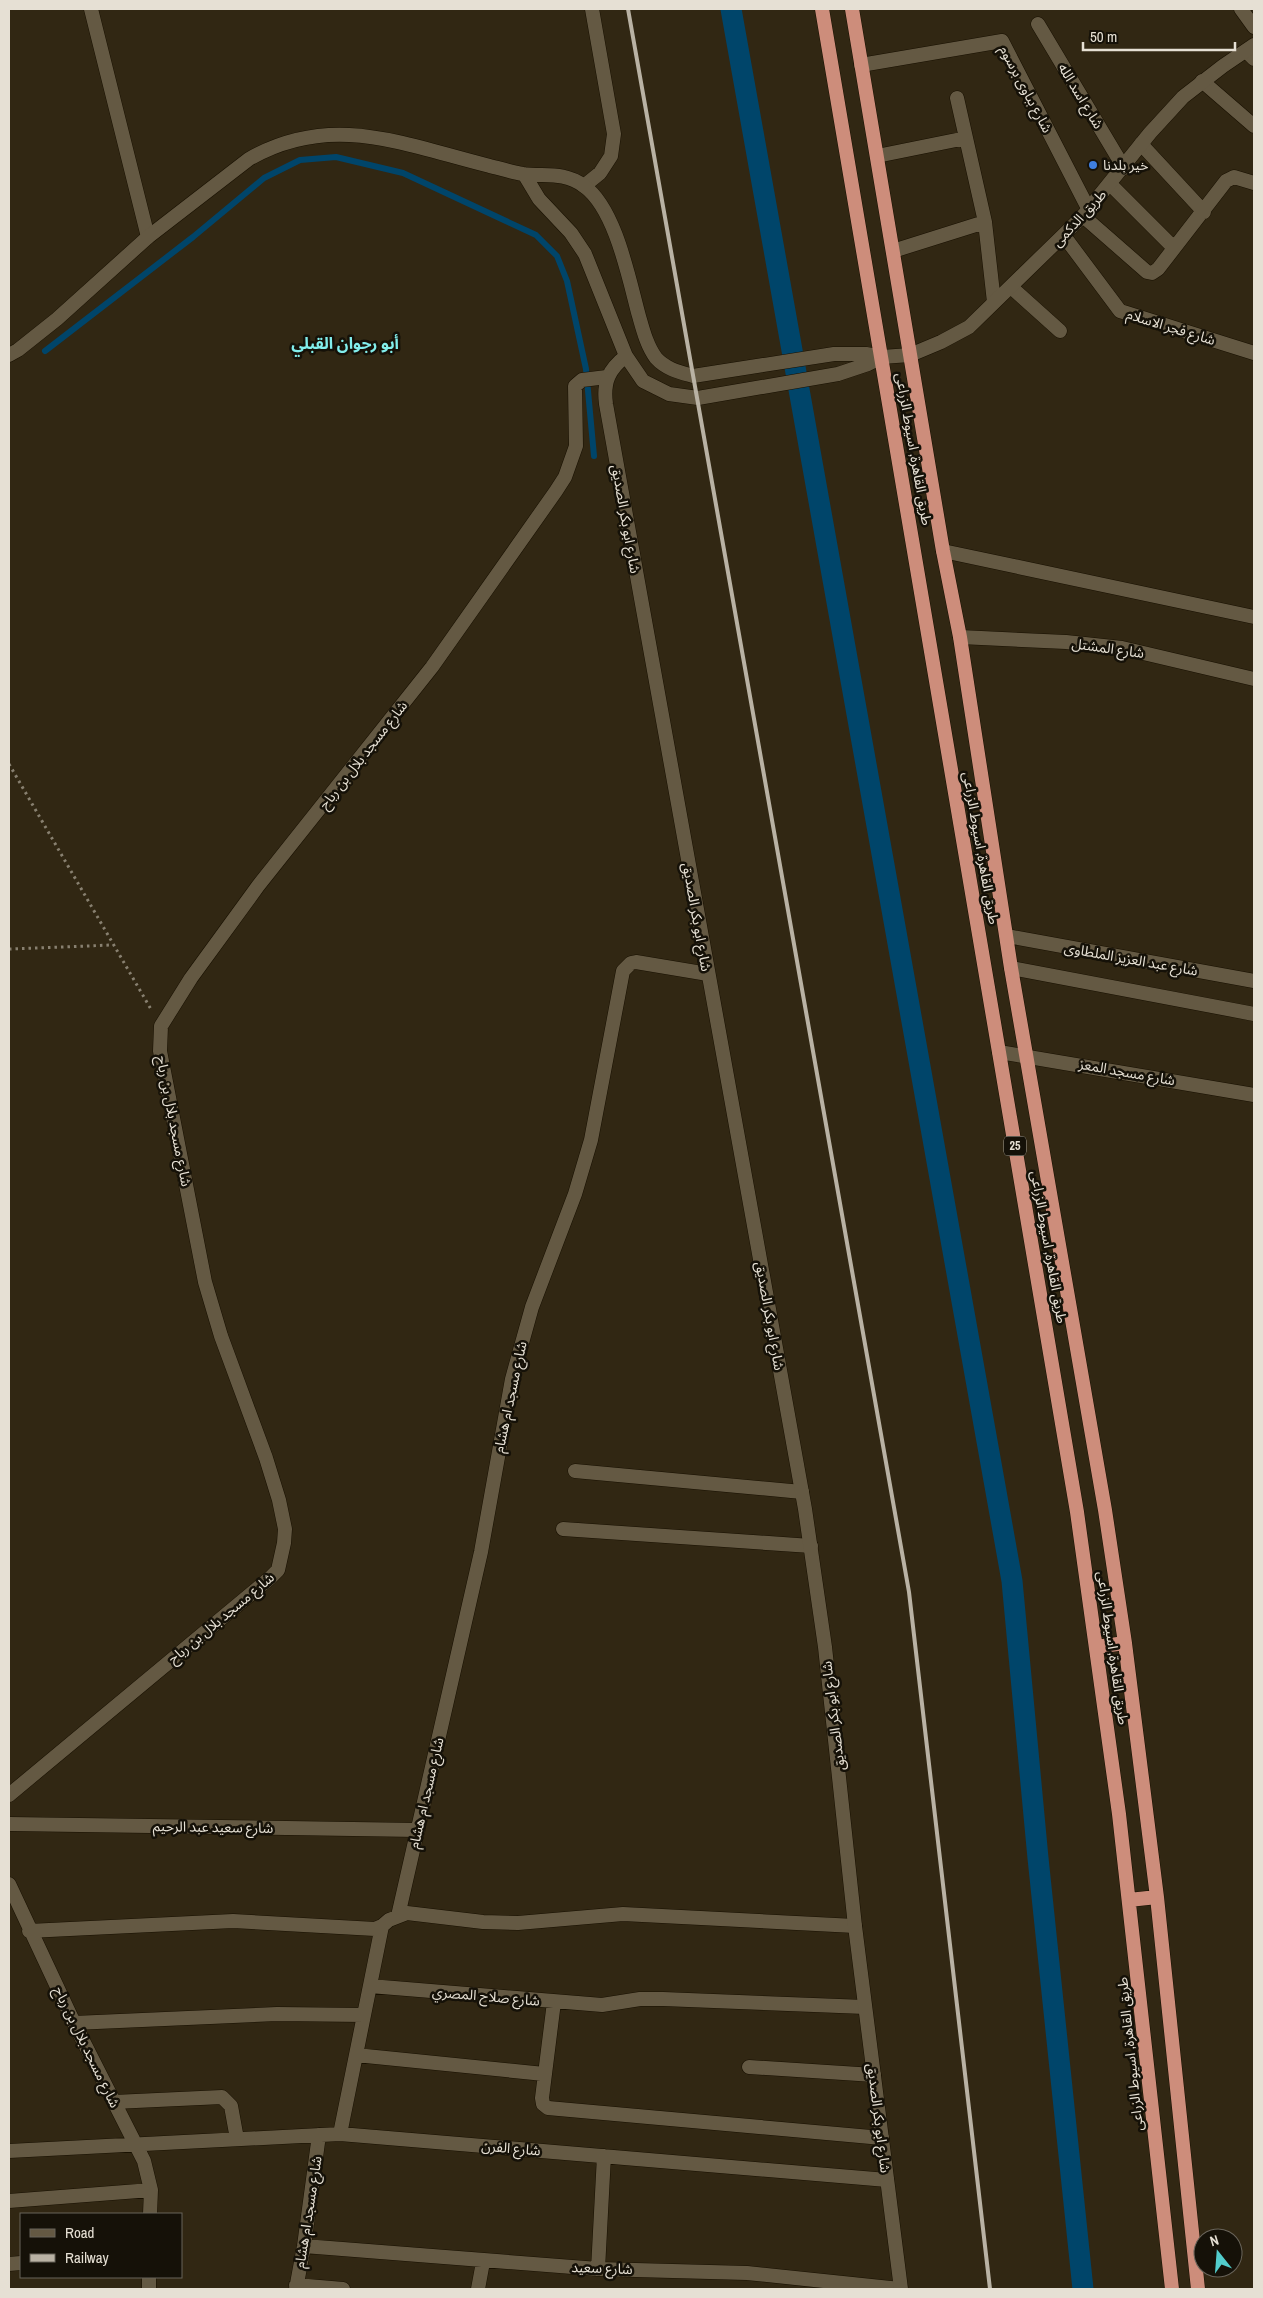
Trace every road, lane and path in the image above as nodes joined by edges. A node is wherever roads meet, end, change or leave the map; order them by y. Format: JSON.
{"nodes":[{"id":1,"x":91,"y":9,"type":"edge"},
{"id":2,"x":592,"y":9,"type":"edge"},
{"id":3,"x":822,"y":9,"type":"edge"},
{"id":4,"x":852,"y":9,"type":"edge"},
{"id":5,"x":1241,"y":9,"type":"edge"},
{"id":6,"x":1038,"y":24,"type":"dead end"},
{"id":7,"x":1254,"y":27,"type":"edge"},
{"id":8,"x":1251,"y":52,"type":"edge"},
{"id":9,"x":861,"y":65,"type":"junction"},
{"id":10,"x":1202,"y":81,"type":"junction"},
{"id":11,"x":957,"y":98,"type":"dead end"},
{"id":12,"x":1254,"y":126,"type":"edge"},
{"id":13,"x":966,"y":138,"type":"junction"},
{"id":14,"x":1142,"y":144,"type":"junction"},
{"id":15,"x":877,"y":156,"type":"junction"},
{"id":16,"x":1124,"y":168,"type":"junction"},
{"id":17,"x":524,"y":174,"type":"junction"},
{"id":18,"x":1254,"y":183,"type":"edge"},
{"id":19,"x":1110,"y":184,"type":"junction"},
{"id":20,"x":584,"y":186,"type":"junction"},
{"id":21,"x":1204,"y":212,"type":"junction"},
{"id":22,"x":1086,"y":213,"type":"junction"},
{"id":23,"x":985,"y":222,"type":"junction"},
{"id":24,"x":1064,"y":236,"type":"junction"},
{"id":25,"x":148,"y":237,"type":"junction"},
{"id":26,"x":1174,"y":248,"type":"junction"},
{"id":27,"x":893,"y":251,"type":"junction"},
{"id":28,"x":1011,"y":287,"type":"junction"},
{"id":29,"x":994,"y":302,"type":"junction"},
{"id":30,"x":1060,"y":331,"type":"dead end"},
{"id":31,"x":1254,"y":353,"type":"edge"},
{"id":32,"x":9,"y":355,"type":"edge"},
{"id":33,"x":910,"y":355,"type":"junction"},
{"id":34,"x":626,"y":356,"type":"junction"},
{"id":35,"x":882,"y":357,"type":"junction"},
{"id":36,"x":607,"y":377,"type":"junction"},
{"id":37,"x":943,"y":551,"type":"junction"},
{"id":38,"x":1254,"y":617,"type":"edge"},
{"id":39,"x":960,"y":637,"type":"junction"},
{"id":40,"x":1254,"y":679,"type":"edge"},
{"id":41,"x":9,"y":764,"type":"edge"},
{"id":42,"x":1007,"y":936,"type":"junction"},
{"id":43,"x":112,"y":945,"type":"junction"},
{"id":44,"x":9,"y":949,"type":"edge"},
{"id":45,"x":1011,"y":968,"type":"junction"},
{"id":46,"x":708,"y":974,"type":"junction"},
{"id":47,"x":1254,"y":981,"type":"edge"},
{"id":48,"x":1254,"y":1014,"type":"edge"},
{"id":49,"x":161,"y":1026,"type":"junction"},
{"id":50,"x":999,"y":1052,"type":"junction"},
{"id":51,"x":1028,"y":1055,"type":"junction"},
{"id":52,"x":1254,"y":1095,"type":"edge"},
{"id":53,"x":575,"y":1472,"type":"dead end"},
{"id":54,"x":802,"y":1492,"type":"junction"},
{"id":55,"x":563,"y":1529,"type":"dead end"},
{"id":56,"x":811,"y":1546,"type":"junction"},
{"id":57,"x":1125,"y":1643,"type":"junction"},
{"id":58,"x":1096,"y":1648,"type":"junction"},
{"id":59,"x":9,"y":1796,"type":"edge"},
{"id":60,"x":9,"y":1824,"type":"edge"},
{"id":61,"x":418,"y":1830,"type":"junction"},
{"id":62,"x":9,"y":1884,"type":"edge"},
{"id":63,"x":1157,"y":1897,"type":"junction"},
{"id":64,"x":1129,"y":1900,"type":"junction"},
{"id":65,"x":398,"y":1916,"type":"junction"},
{"id":66,"x":382,"y":1926,"type":"junction"},
{"id":67,"x":855,"y":1926,"type":"junction"},
{"id":68,"x":29,"y":1930,"type":"junction"},
{"id":69,"x":370,"y":1986,"type":"junction"},
{"id":70,"x":554,"y":2002,"type":"junction"},
{"id":71,"x":865,"y":2007,"type":"junction"},
{"id":72,"x":364,"y":2015,"type":"junction"},
{"id":73,"x":74,"y":2023,"type":"junction"},
{"id":74,"x":356,"y":2055,"type":"junction"},
{"id":75,"x":749,"y":2067,"type":"dead end"},
{"id":76,"x":544,"y":2074,"type":"junction"},
{"id":77,"x":874,"y":2075,"type":"junction"},
{"id":78,"x":114,"y":2102,"type":"junction"},
{"id":79,"x":340,"y":2134,"type":"junction"},
{"id":80,"x":319,"y":2135,"type":"junction"},
{"id":81,"x":882,"y":2138,"type":"junction"},
{"id":82,"x":237,"y":2139,"type":"junction"},
{"id":83,"x":135,"y":2144,"type":"junction"},
{"id":84,"x":9,"y":2151,"type":"edge"},
{"id":85,"x":604,"y":2156,"type":"junction"},
{"id":86,"x":887,"y":2180,"type":"junction"},
{"id":87,"x":151,"y":2190,"type":"junction"},
{"id":88,"x":9,"y":2201,"type":"edge"},
{"id":89,"x":150,"y":2213,"type":"edge"},
{"id":90,"x":304,"y":2246,"type":"junction"},
{"id":91,"x":483,"y":2262,"type":"junction"},
{"id":92,"x":598,"y":2269,"type":"junction"},
{"id":93,"x":296,"y":2287,"type":"edge"},
{"id":94,"x":343,"y":2289,"type":"edge"},
{"id":95,"x":478,"y":2289,"type":"edge"},
{"id":96,"x":900,"y":2289,"type":"edge"},
{"id":97,"x":1172,"y":2289,"type":"edge"},
{"id":98,"x":1198,"y":2289,"type":"edge"}],
"edges":[{"from":1,"to":25,"type":"street"},
{"from":2,"to":20,"type":"street"},
{"from":3,"to":35,"type":"highway","name":"طريق القاهرة, اسيوط الزراعى","number":"25"},
{"from":4,"to":9,"type":"highway","name":"طريق القاهرة, اسيوط الزراعى","number":"25"},
{"from":5,"to":7,"type":"street"},
{"from":6,"to":16,"type":"street","name":"شارع اسد الله"},
{"from":8,"to":10,"type":"street","name":"طريق الدكمى"},
{"from":9,"to":15,"type":"highway","name":"طريق القاهرة, اسيوط الزراعى","number":"25"},
{"from":9,"to":22,"type":"street","name":"شارع بباوى برسوم"},
{"from":10,"to":12,"type":"street"},
{"from":10,"to":14,"type":"street","name":"طريق الدكمى"},
{"from":11,"to":13,"type":"street"},
{"from":13,"to":15,"type":"street"},
{"from":13,"to":23,"type":"street"},
{"from":14,"to":16,"type":"street","name":"طريق الدكمى"},
{"from":14,"to":21,"type":"street"},
{"from":15,"to":27,"type":"highway","name":"طريق القاهرة, اسيوط الزراعى","number":"25"},
{"from":16,"to":19,"type":"street","name":"طريق الدكمى"},
{"from":17,"to":20,"type":"street"},
{"from":17,"to":25,"type":"street"},
{"from":17,"to":34,"type":"street"},
{"from":18,"to":21,"type":"street"},
{"from":19,"to":22,"type":"street","name":"طريق الدكمى"},
{"from":19,"to":26,"type":"street"},
{"from":20,"to":35,"type":"street"},
{"from":21,"to":26,"type":"street"},
{"from":22,"to":24,"type":"street","name":"طريق الدكمى"},
{"from":22,"to":26,"type":"street"},
{"from":23,"to":27,"type":"street"},
{"from":23,"to":29,"type":"street"},
{"from":24,"to":28,"type":"street","name":"طريق الدكمى"},
{"from":24,"to":31,"type":"street","name":"شارع فجر الاسلام"},
{"from":25,"to":32,"type":"street"},
{"from":27,"to":33,"type":"highway","name":"طريق القاهرة, اسيوط الزراعى","number":"25"},
{"from":28,"to":29,"type":"street","name":"طريق الدكمى"},
{"from":28,"to":30,"type":"street"},
{"from":29,"to":33,"type":"street","name":"طريق الدكمى"},
{"from":33,"to":35,"type":"street","name":"طريق الدكمى"},
{"from":33,"to":37,"type":"highway","name":"طريق القاهرة, اسيوط الزراعى","number":"25"},
{"from":34,"to":35,"type":"street"},
{"from":34,"to":36,"type":"street"},
{"from":35,"to":50,"type":"highway","name":"طريق القاهرة, اسيوط الزراعى","number":"25"},
{"from":36,"to":46,"type":"street","name":"شارع ابو بكر الصديق"},
{"from":36,"to":49,"type":"street","name":"شارع مسجد بلال بن رباح"},
{"from":37,"to":38,"type":"street"},
{"from":37,"to":39,"type":"highway","name":"طريق القاهرة, اسيوط الزراعى","number":"25"},
{"from":39,"to":40,"type":"street","name":"شارع المشتل"},
{"from":39,"to":42,"type":"highway","name":"طريق القاهرة, اسيوط الزراعى","number":"25"},
{"from":41,"to":43,"type":"path"},
{"from":42,"to":45,"type":"highway","name":"طريق القاهرة, اسيوط الزراعى","number":"25"},
{"from":42,"to":47,"type":"street","name":"شارع عبد العزيز الملطاوى"},
{"from":43,"to":44,"type":"path"},
{"from":43,"to":49,"type":"path"},
{"from":45,"to":48,"type":"street"},
{"from":45,"to":51,"type":"highway","name":"طريق القاهرة, اسيوط الزراعى","number":"25"},
{"from":46,"to":54,"type":"street","name":"شارع ابو بكر الصديق"},
{"from":46,"to":61,"type":"street","name":"شارع مسجد ام هشام"},
{"from":49,"to":59,"type":"street","name":"شارع مسجد بلال بن رباح"},
{"from":50,"to":51,"type":"street","name":"شارع مسجد المعز"},
{"from":50,"to":58,"type":"highway","name":"طريق القاهرة, اسيوط الزراعى","number":"25"},
{"from":51,"to":52,"type":"street","name":"شارع مسجد المعز"},
{"from":51,"to":57,"type":"highway","name":"طريق القاهرة, اسيوط الزراعى","number":"25"},
{"from":53,"to":54,"type":"street"},
{"from":54,"to":56,"type":"street","name":"شارع ابو بكر الصديق"},
{"from":55,"to":56,"type":"street"},
{"from":56,"to":67,"type":"street","name":"شارع ابو بكر الصديق"},
{"from":57,"to":58,"type":"highway"},
{"from":57,"to":63,"type":"highway","name":"طريق القاهرة, اسيوط الزراعى","number":"25"},
{"from":58,"to":64,"type":"highway","name":"طريق القاهرة, اسيوط الزراعى","number":"25"},
{"from":60,"to":61,"type":"street","name":"شارع سعيد عبد الرحيم"},
{"from":61,"to":65,"type":"street","name":"شارع مسجد ام هشام"},
{"from":62,"to":68,"type":"street","name":"شارع مسجد بلال بن رباح"},
{"from":63,"to":64,"type":"highway"},
{"from":63,"to":98,"type":"highway","name":"طريق القاهرة, اسيوط الزراعى","number":"25"},
{"from":64,"to":97,"type":"highway","name":"طريق القاهرة, اسيوط الزراعى","number":"25"},
{"from":65,"to":66,"type":"street"},
{"from":65,"to":67,"type":"street"},
{"from":66,"to":68,"type":"street"},
{"from":66,"to":69,"type":"street"},
{"from":67,"to":71,"type":"street","name":"شارع ابو بكر الصديق"},
{"from":68,"to":73,"type":"street","name":"شارع مسجد بلال بن رباح"},
{"from":69,"to":70,"type":"street","name":"شارع صلاح المصري"},
{"from":69,"to":72,"type":"street"},
{"from":70,"to":71,"type":"street","name":"شارع صلاح المصري"},
{"from":70,"to":76,"type":"street"},
{"from":71,"to":77,"type":"street","name":"شارع ابو بكر الصديق"},
{"from":72,"to":73,"type":"street"},
{"from":72,"to":74,"type":"street"},
{"from":73,"to":78,"type":"street","name":"شارع مسجد بلال بن رباح"},
{"from":74,"to":76,"type":"street"},
{"from":74,"to":79,"type":"street"},
{"from":75,"to":77,"type":"street"},
{"from":76,"to":81,"type":"street"},
{"from":77,"to":81,"type":"street","name":"شارع ابو بكر الصديق"},
{"from":78,"to":82,"type":"street"},
{"from":78,"to":83,"type":"street","name":"شارع مسجد بلال بن رباح"},
{"from":79,"to":80,"type":"street","name":"شارع الفرن"},
{"from":79,"to":85,"type":"street","name":"شارع الفرن"},
{"from":80,"to":82,"type":"street","name":"شارع الفرن"},
{"from":80,"to":90,"type":"street","name":"شارع مسجد ام هشام"},
{"from":81,"to":86,"type":"street","name":"شارع ابو بكر الصديق"},
{"from":82,"to":83,"type":"street","name":"شارع الفرن"},
{"from":83,"to":84,"type":"street","name":"شارع الفرن"},
{"from":83,"to":87,"type":"street","name":"شارع مسجد بلال بن رباح"},
{"from":85,"to":86,"type":"street","name":"شارع الفرن"},
{"from":85,"to":92,"type":"street"},
{"from":86,"to":96,"type":"street","name":"شارع ابو بكر الصديق"},
{"from":87,"to":88,"type":"street"},
{"from":87,"to":89,"type":"street","name":"شارع مسجد بلال بن رباح"},
{"from":90,"to":91,"type":"street","name":"شارع سعيد"},
{"from":90,"to":93,"type":"street","name":"شارع مسجد ام هشام"},
{"from":91,"to":92,"type":"street","name":"شارع سعيد"},
{"from":91,"to":95,"type":"street"},
{"from":92,"to":96,"type":"street","name":"شارع سعيد"},
{"from":93,"to":94,"type":"street"}]}
